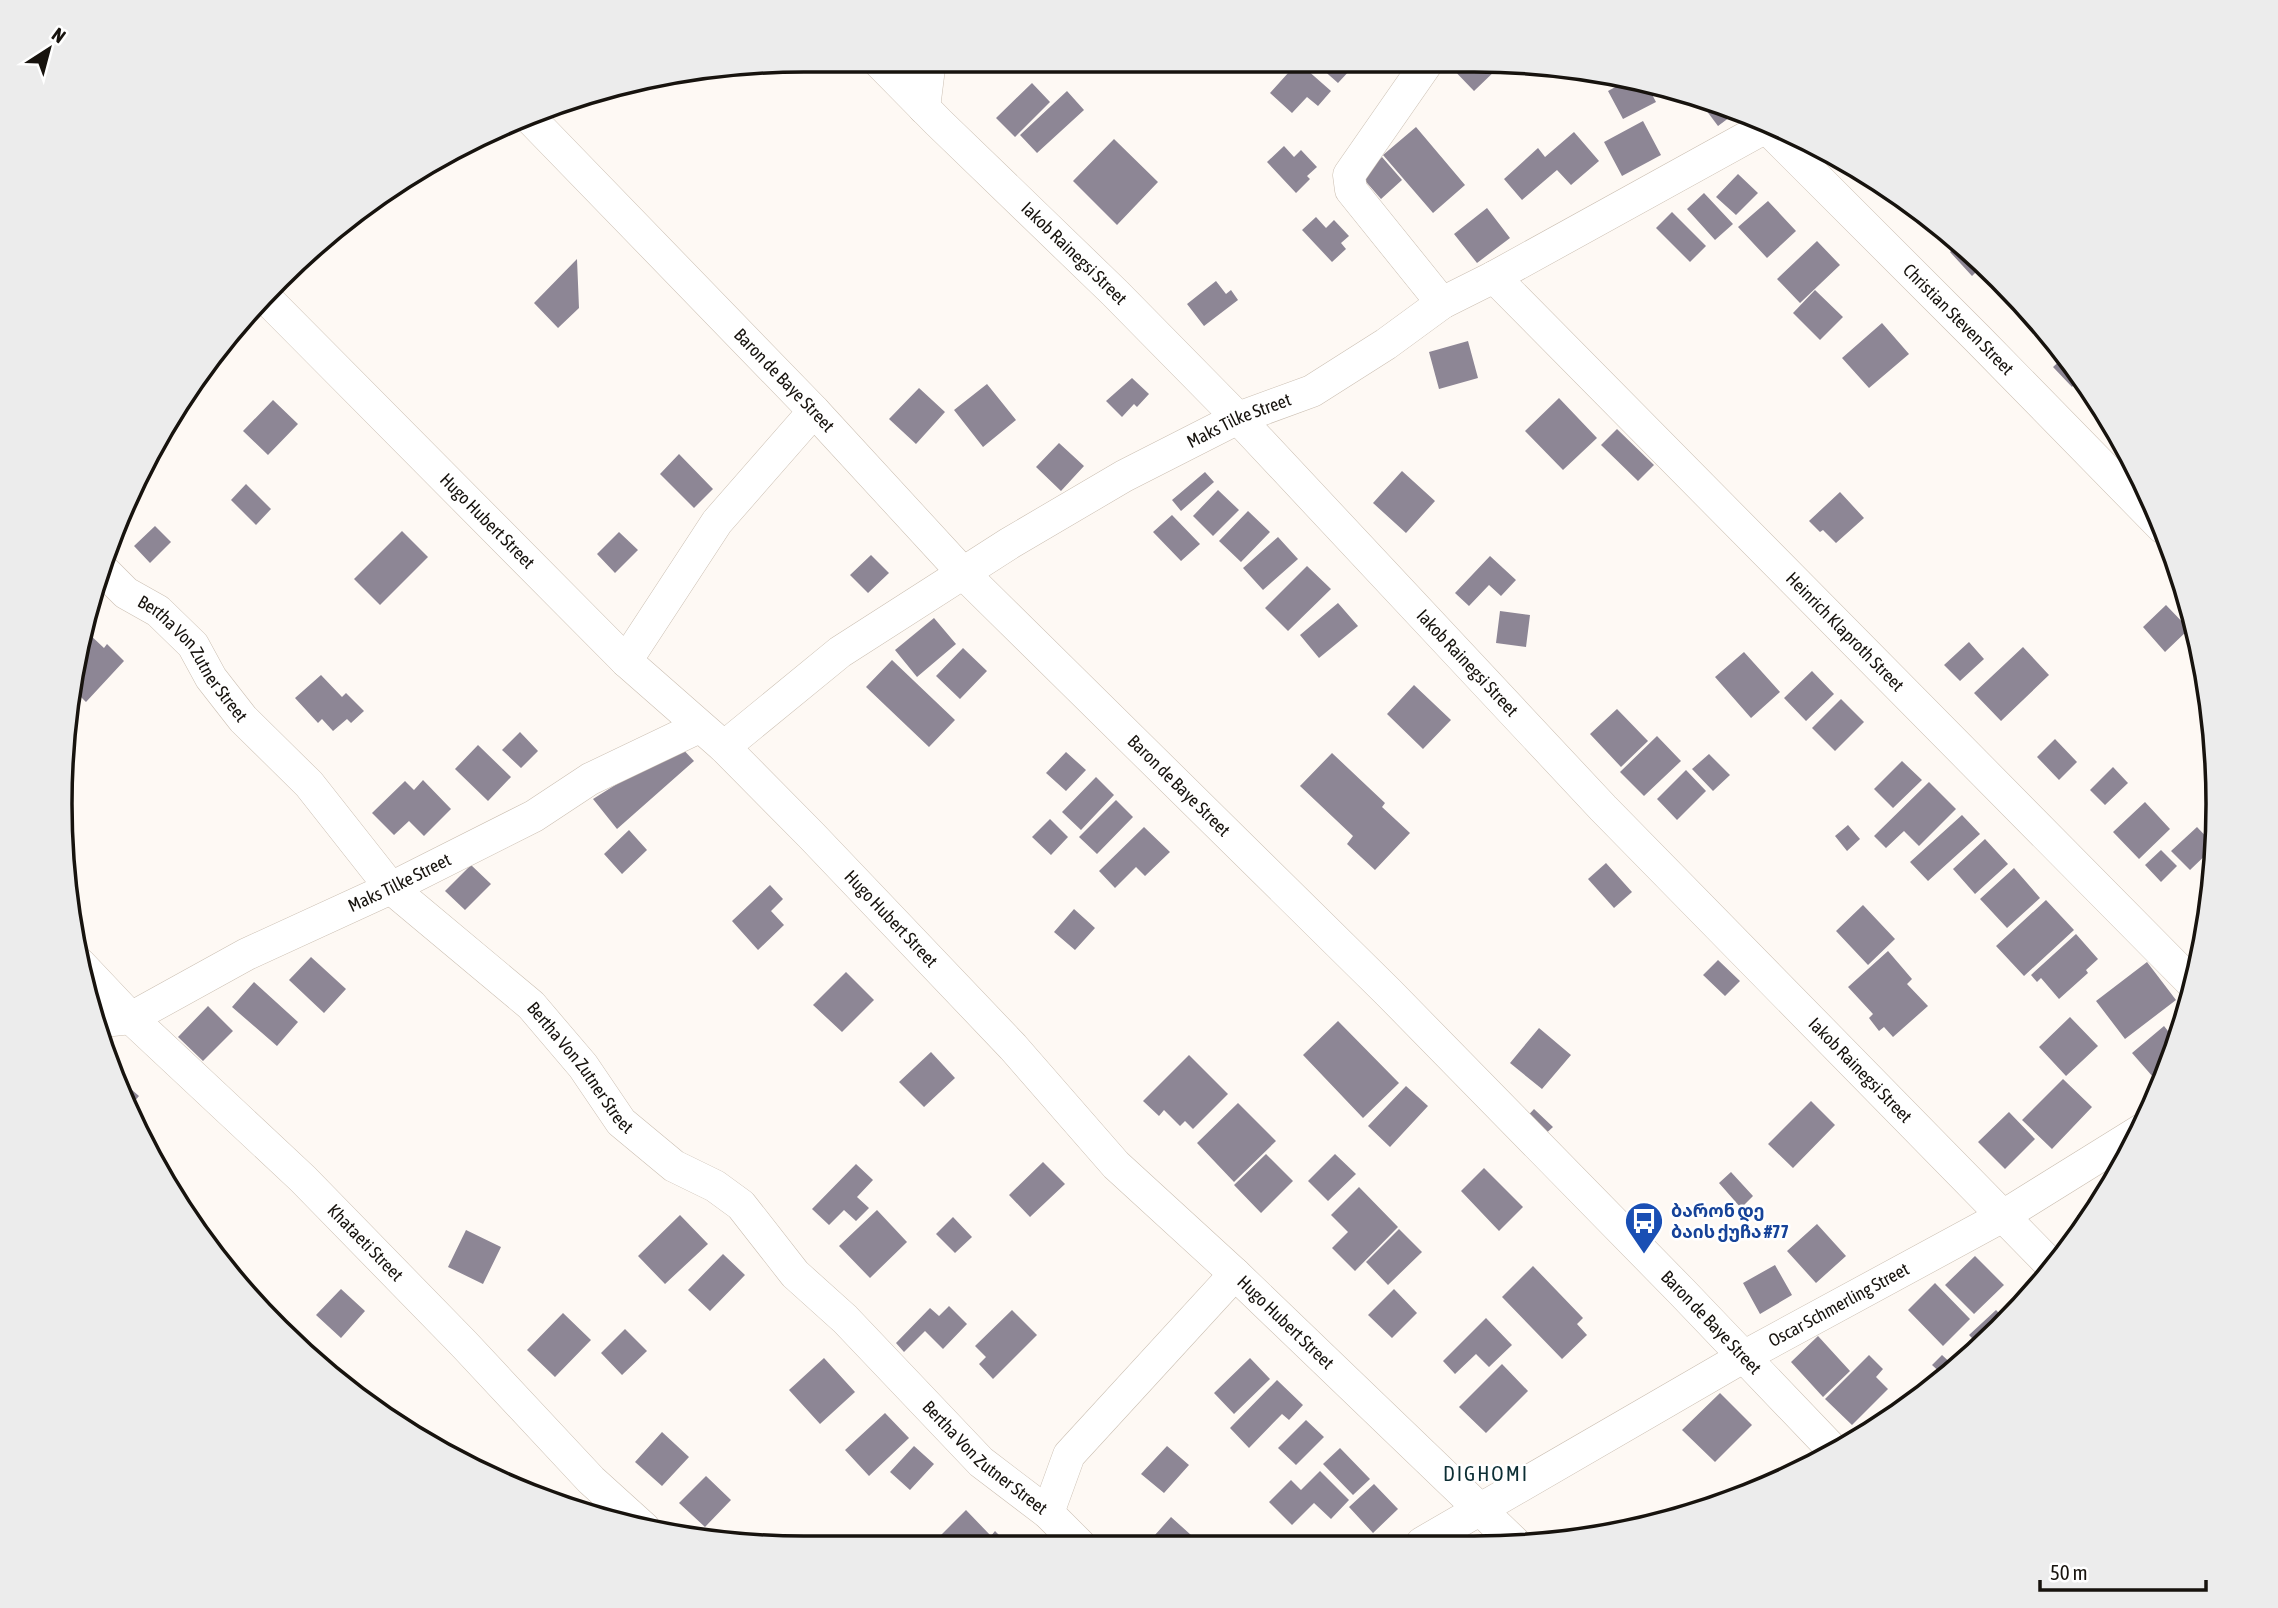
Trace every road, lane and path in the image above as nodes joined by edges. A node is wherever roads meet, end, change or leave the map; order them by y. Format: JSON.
{"nodes":[{"id":1,"x":889,"y":72,"type":"edge"},
{"id":2,"x":928,"y":72,"type":"edge"},
{"id":3,"x":1421,"y":72,"type":"edge"},
{"id":4,"x":924,"y":108,"type":"junction"},
{"id":5,"x":535,"y":123,"type":"edge"},
{"id":6,"x":1755,"y":127,"type":"edge"},
{"id":7,"x":1781,"y":139,"type":"edge"},
{"id":8,"x":1494,"y":277,"type":"junction"},
{"id":9,"x":270,"y":302,"type":"edge"},
{"id":10,"x":1442,"y":303,"type":"junction"},
{"id":11,"x":814,"y":411,"type":"junction"},
{"id":12,"x":1238,"y":418,"type":"junction"},
{"id":13,"x":2144,"y":509,"type":"edge"},
{"id":14,"x":964,"y":574,"type":"junction"},
{"id":15,"x":109,"y":576,"type":"edge"},
{"id":16,"x":626,"y":661,"type":"junction"},
{"id":17,"x":699,"y":727,"type":"junction"},
{"id":18,"x":723,"y":747,"type":"junction"},
{"id":19,"x":391,"y":888,"type":"junction"},
{"id":20,"x":2185,"y":976,"type":"edge"},
{"id":21,"x":93,"y":978,"type":"edge"},
{"id":22,"x":131,"y":1018,"type":"junction"},
{"id":23,"x":105,"y":1021,"type":"edge"},
{"id":24,"x":2124,"y":1141,"type":"edge"},
{"id":25,"x":2003,"y":1216,"type":"junction"},
{"id":26,"x":2047,"y":1260,"type":"edge"},
{"id":27,"x":1235,"y":1274,"type":"junction"},
{"id":28,"x":1743,"y":1357,"type":"junction"},
{"id":29,"x":1828,"y":1445,"type":"edge"},
{"id":30,"x":1482,"y":1510,"type":"junction"},
{"id":31,"x":1048,"y":1513,"type":"junction"},
{"id":32,"x":629,"y":1515,"type":"edge"},
{"id":33,"x":1507,"y":1535,"type":"edge"},
{"id":34,"x":1071,"y":1536,"type":"edge"},
{"id":35,"x":1435,"y":1536,"type":"edge"}],
"edges":[{"from":1,"to":4,"type":"street","name":"Iakob Rainegsi Street"},
{"from":2,"to":4,"type":"street"},
{"from":3,"to":10,"type":"street"},
{"from":4,"to":12,"type":"street","name":"Iakob Rainegsi Street"},
{"from":5,"to":11,"type":"street","name":"Baron de Baye Street"},
{"from":6,"to":8,"type":"street","name":"Maks Tilke Street"},
{"from":7,"to":13,"type":"street","name":"Christian Steven Street"},
{"from":8,"to":10,"type":"street","name":"Maks Tilke Street"},
{"from":8,"to":20,"type":"street","name":"Heinrich Klaproth Street"},
{"from":9,"to":16,"type":"street","name":"Hugo Hubert Street"},
{"from":10,"to":12,"type":"street","name":"Maks Tilke Street"},
{"from":11,"to":14,"type":"street","name":"Baron de Baye Street"},
{"from":11,"to":16,"type":"street"},
{"from":12,"to":14,"type":"street","name":"Maks Tilke Street"},
{"from":12,"to":25,"type":"street","name":"Iakob Rainegsi Street"},
{"from":14,"to":18,"type":"street","name":"Maks Tilke Street"},
{"from":14,"to":28,"type":"street","name":"Baron de Baye Street"},
{"from":15,"to":19,"type":"street","name":"Bertha Von Zutner Street"},
{"from":16,"to":17,"type":"street","name":"Hugo Hubert Street"},
{"from":17,"to":18,"type":"street","name":"Hugo Hubert Street"},
{"from":17,"to":19,"type":"street","name":"Maks Tilke Street"},
{"from":18,"to":27,"type":"street","name":"Hugo Hubert Street"},
{"from":19,"to":22,"type":"street","name":"Maks Tilke Street"},
{"from":19,"to":31,"type":"street","name":"Bertha Von Zutner Street"},
{"from":21,"to":22,"type":"street","name":"Khataeti Street"},
{"from":22,"to":23,"type":"street","name":"Maks Tilke Street"},
{"from":22,"to":32,"type":"street","name":"Khataeti Street"},
{"from":24,"to":25,"type":"street","name":"Oscar Schmerling Street"},
{"from":25,"to":26,"type":"street","name":"Iakob Rainegsi Street"},
{"from":25,"to":28,"type":"street","name":"Oscar Schmerling Street"},
{"from":27,"to":30,"type":"street","name":"Hugo Hubert Street"},
{"from":27,"to":31,"type":"street"},
{"from":28,"to":29,"type":"street","name":"Baron de Baye Street"},
{"from":28,"to":30,"type":"street","name":"Oscar Schmerling Street"},
{"from":30,"to":33,"type":"street","name":"Hugo Hubert Street"},
{"from":30,"to":35,"type":"street","name":"Oscar Schmerling Street"},
{"from":31,"to":34,"type":"street","name":"Bertha Von Zutner Street"}]}
